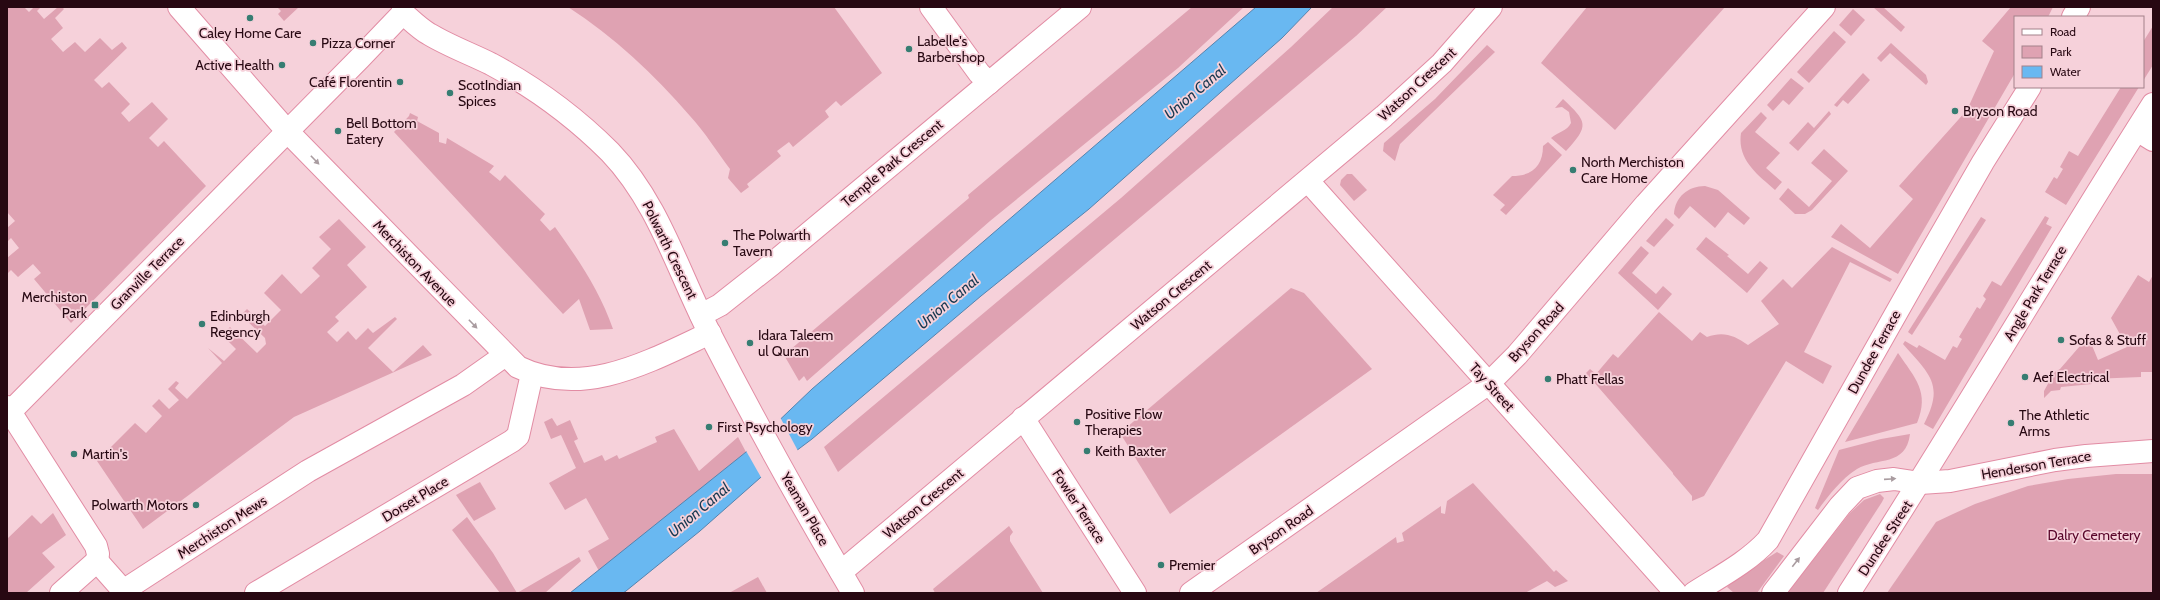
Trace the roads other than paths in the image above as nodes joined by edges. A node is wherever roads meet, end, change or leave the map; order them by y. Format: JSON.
{"nodes":[{"id":1,"x":179,"y":7,"type":"edge"},
{"id":2,"x":931,"y":7,"type":"edge"},
{"id":3,"x":1080,"y":7,"type":"edge"},
{"id":4,"x":1491,"y":7,"type":"edge"},
{"id":5,"x":1824,"y":7,"type":"edge"},
{"id":6,"x":2079,"y":7,"type":"edge"},
{"id":7,"x":403,"y":10,"type":"edge"},
{"id":8,"x":2074,"y":16,"type":"edge"},
{"id":9,"x":989,"y":83,"type":"junction"},
{"id":10,"x":2029,"y":88,"type":"edge"},
{"id":11,"x":2153,"y":104,"type":"edge"},
{"id":12,"x":288,"y":132,"type":"junction"},
{"id":13,"x":2145,"y":135,"type":"edge"},
{"id":14,"x":1308,"y":181,"type":"junction"},
{"id":15,"x":705,"y":324,"type":"junction"},
{"id":16,"x":504,"y":356,"type":"junction"},
{"id":17,"x":532,"y":374,"type":"junction"},
{"id":18,"x":1489,"y":383,"type":"junction"},
{"id":19,"x":8,"y":411,"type":"edge"},
{"id":20,"x":1023,"y":418,"type":"junction"},
{"id":21,"x":758,"y":423,"type":"joint"},
{"id":22,"x":2153,"y":451,"type":"edge"},
{"id":23,"x":1920,"y":483,"type":"junction"},
{"id":24,"x":97,"y":561,"type":"junction"},
{"id":25,"x":841,"y":572,"type":"junction"},
{"id":26,"x":61,"y":593,"type":"edge"},
{"id":27,"x":256,"y":593,"type":"edge"},
{"id":28,"x":853,"y":593,"type":"edge"},
{"id":29,"x":1135,"y":593,"type":"edge"},
{"id":30,"x":1191,"y":593,"type":"edge"},
{"id":31,"x":1676,"y":593,"type":"edge"},
{"id":32,"x":1694,"y":593,"type":"edge"},
{"id":33,"x":1773,"y":593,"type":"edge"},
{"id":34,"x":1849,"y":593,"type":"edge"}],
"edges":[{"from":1,"to":12,"type":"street","name":"Merchiston Avenue"},
{"from":2,"to":9,"type":"street"},
{"from":3,"to":9,"type":"street","name":"Temple Park Crescent"},
{"from":4,"to":14,"type":"street","name":"Watson Crescent"},
{"from":5,"to":18,"type":"street","name":"Bryson Road"},
{"from":6,"to":8,"type":"street"},
{"from":7,"to":12,"type":"street","name":"Polwarth Crescent"},
{"from":7,"to":15,"type":"street","name":"Polwarth Crescent"},
{"from":9,"to":15,"type":"street","name":"Temple Park Crescent"},
{"from":10,"to":32,"type":"street","name":"Dundee Terrace"},
{"from":11,"to":13,"type":"street","name":"Angle Park Terrace"},
{"from":12,"to":16,"type":"street","name":"Merchiston Avenue","one_way":true},
{"from":12,"to":19,"type":"street","name":"Granville Terrace"},
{"from":13,"to":23,"type":"street","name":"Angle Park Terrace"},
{"from":14,"to":18,"type":"street","name":"Tay Street"},
{"from":14,"to":20,"type":"street","name":"Watson Crescent"},
{"from":15,"to":17,"type":"street","name":"Merchiston Avenue"},
{"from":15,"to":21,"type":"street","name":"Polwarth Crescent"},
{"from":16,"to":17,"type":"street","name":"Merchiston Avenue"},
{"from":16,"to":24,"type":"street","name":"Merchiston Mews"},
{"from":17,"to":27,"type":"street","name":"Dorset Place"},
{"from":18,"to":30,"type":"street","name":"Bryson Road"},
{"from":18,"to":31,"type":"street","name":"Tay Street"},
{"from":19,"to":24,"type":"street"},
{"from":20,"to":25,"type":"street","name":"Watson Crescent"},
{"from":20,"to":29,"type":"street","name":"Fowler Terrace"},
{"from":21,"to":25,"type":"street","name":"Yeaman Place"},
{"from":22,"to":23,"type":"street","name":"Henderson Terrace"},
{"from":33,"to":23,"type":"street","name":"Henderson Terrace","one_way":true},
{"from":23,"to":34,"type":"street","name":"Dundee Street"},
{"from":24,"to":26,"type":"street"},
{"from":25,"to":28,"type":"street","name":"Yeaman Place"}]}
